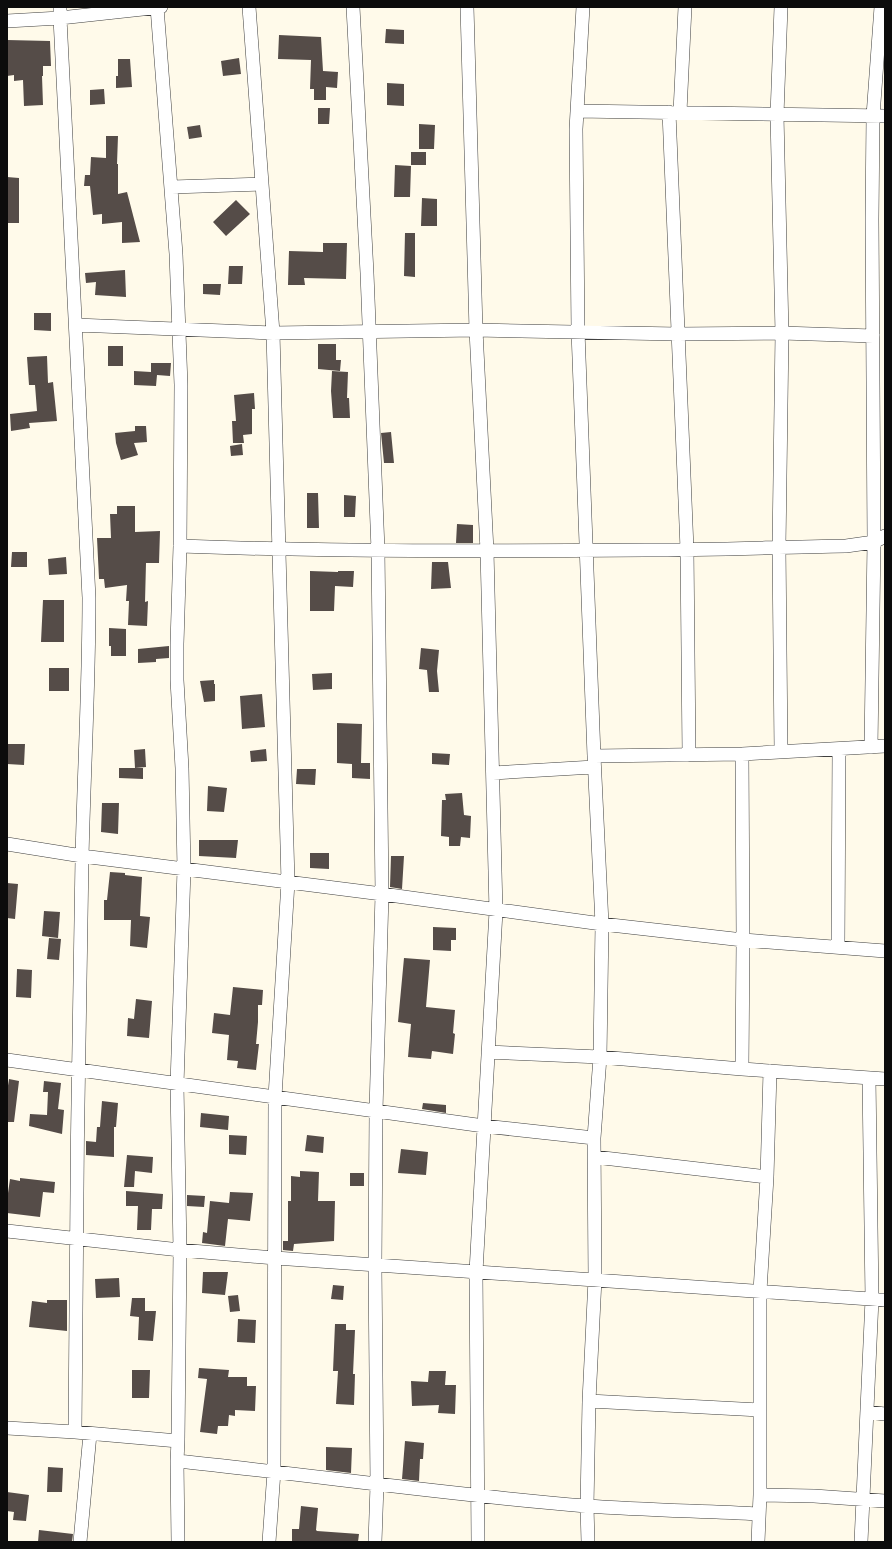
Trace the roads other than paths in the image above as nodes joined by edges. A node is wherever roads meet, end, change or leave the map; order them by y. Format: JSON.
{"nodes":[{"id":1,"x":157,"y":7,"type":"edge"},
{"id":2,"x":162,"y":7,"type":"edge"},
{"id":3,"x":249,"y":7,"type":"edge"},
{"id":4,"x":353,"y":7,"type":"edge"},
{"id":5,"x":467,"y":7,"type":"edge"},
{"id":6,"x":583,"y":7,"type":"edge"},
{"id":7,"x":685,"y":7,"type":"edge"},
{"id":8,"x":781,"y":7,"type":"edge"},
{"id":9,"x":881,"y":7,"type":"edge"},
{"id":10,"x":60,"y":13,"type":"edge"},
{"id":11,"x":7,"y":21,"type":"edge"},
{"id":12,"x":576,"y":111,"type":"junction"},
{"id":13,"x":674,"y":112,"type":"junction"},
{"id":14,"x":777,"y":115,"type":"junction"},
{"id":15,"x":879,"y":116,"type":"edge"},
{"id":16,"x":262,"y":184,"type":"junction"},
{"id":17,"x":172,"y":187,"type":"junction"},
{"id":18,"x":76,"y":325,"type":"junction"},
{"id":19,"x":180,"y":328,"type":"junction"},
{"id":20,"x":476,"y":330,"type":"junction"},
{"id":21,"x":369,"y":331,"type":"junction"},
{"id":22,"x":578,"y":332,"type":"junction"},
{"id":23,"x":273,"y":333,"type":"junction"},
{"id":24,"x":782,"y":333,"type":"junction"},
{"id":25,"x":677,"y":334,"type":"junction"},
{"id":26,"x":873,"y":336,"type":"junction"},
{"id":27,"x":880,"y":539,"type":"edge"},
{"id":28,"x":180,"y":546,"type":"junction"},
{"id":29,"x":779,"y":547,"type":"junction"},
{"id":30,"x":687,"y":549,"type":"junction"},
{"id":31,"x":280,"y":550,"type":"junction"},
{"id":32,"x":378,"y":550,"type":"junction"},
{"id":33,"x":587,"y":550,"type":"junction"},
{"id":34,"x":487,"y":551,"type":"junction"},
{"id":35,"x":879,"y":629,"type":"edge"},
{"id":36,"x":885,"y":746,"type":"edge"},
{"id":37,"x":871,"y":747,"type":"junction"},
{"id":38,"x":838,"y":749,"type":"junction"},
{"id":39,"x":781,"y":752,"type":"junction"},
{"id":40,"x":742,"y":754,"type":"junction"},
{"id":41,"x":689,"y":755,"type":"junction"},
{"id":42,"x":594,"y":762,"type":"junction"},
{"id":43,"x":493,"y":773,"type":"junction"},
{"id":44,"x":7,"y":844,"type":"edge"},
{"id":45,"x":82,"y":856,"type":"junction"},
{"id":46,"x":184,"y":869,"type":"junction"},
{"id":47,"x":288,"y":882,"type":"junction"},
{"id":48,"x":382,"y":894,"type":"junction"},
{"id":49,"x":496,"y":910,"type":"junction"},
{"id":50,"x":602,"y":924,"type":"junction"},
{"id":51,"x":743,"y":940,"type":"junction"},
{"id":52,"x":838,"y":947,"type":"junction"},
{"id":53,"x":885,"y":951,"type":"edge"},
{"id":54,"x":488,"y":1052,"type":"junction"},
{"id":55,"x":600,"y":1057,"type":"junction"},
{"id":56,"x":7,"y":1060,"type":"edge"},
{"id":57,"x":79,"y":1069,"type":"junction"},
{"id":58,"x":742,"y":1069,"type":"junction"},
{"id":59,"x":770,"y":1071,"type":"junction"},
{"id":60,"x":869,"y":1078,"type":"junction"},
{"id":61,"x":885,"y":1079,"type":"edge"},
{"id":62,"x":177,"y":1085,"type":"junction"},
{"id":63,"x":275,"y":1097,"type":"junction"},
{"id":64,"x":376,"y":1111,"type":"junction"},
{"id":65,"x":484,"y":1126,"type":"junction"},
{"id":66,"x":594,"y":1138,"type":"junction"},
{"id":67,"x":595,"y":1157,"type":"junction"},
{"id":68,"x":766,"y":1177,"type":"junction"},
{"id":69,"x":7,"y":1231,"type":"edge"},
{"id":70,"x":76,"y":1239,"type":"junction"},
{"id":71,"x":180,"y":1250,"type":"junction"},
{"id":72,"x":275,"y":1258,"type":"junction"},
{"id":73,"x":375,"y":1266,"type":"junction"},
{"id":74,"x":476,"y":1272,"type":"junction"},
{"id":75,"x":594,"y":1279,"type":"junction"},
{"id":76,"x":760,"y":1291,"type":"junction"},
{"id":77,"x":879,"y":1299,"type":"edge"},
{"id":78,"x":589,"y":1401,"type":"junction"},
{"id":79,"x":760,"y":1410,"type":"junction"},
{"id":80,"x":867,"y":1412,"type":"junction"},
{"id":81,"x":885,"y":1414,"type":"edge"},
{"id":82,"x":7,"y":1428,"type":"edge"},
{"id":83,"x":75,"y":1432,"type":"junction"},
{"id":84,"x":90,"y":1434,"type":"junction"},
{"id":85,"x":178,"y":1442,"type":"junction"},
{"id":86,"x":177,"y":1461,"type":"junction"},
{"id":87,"x":274,"y":1471,"type":"junction"},
{"id":88,"x":377,"y":1485,"type":"junction"},
{"id":89,"x":478,"y":1495,"type":"junction"},
{"id":90,"x":760,"y":1495,"type":"junction"},
{"id":91,"x":862,"y":1499,"type":"junction"},
{"id":92,"x":885,"y":1501,"type":"edge"},
{"id":93,"x":587,"y":1506,"type":"junction"},
{"id":94,"x":759,"y":1514,"type":"junction"},
{"id":95,"x":80,"y":1542,"type":"edge"},
{"id":96,"x":178,"y":1542,"type":"edge"},
{"id":97,"x":269,"y":1542,"type":"edge"},
{"id":98,"x":375,"y":1542,"type":"edge"},
{"id":99,"x":478,"y":1542,"type":"edge"},
{"id":100,"x":588,"y":1542,"type":"edge"},
{"id":101,"x":758,"y":1542,"type":"edge"},
{"id":102,"x":861,"y":1542,"type":"edge"}],
"edges":[{"from":1,"to":2,"type":"street"},
{"from":1,"to":10,"type":"street"},
{"from":1,"to":17,"type":"street"},
{"from":3,"to":16,"type":"street"},
{"from":4,"to":21,"type":"street"},
{"from":5,"to":20,"type":"street"},
{"from":6,"to":12,"type":"street"},
{"from":7,"to":13,"type":"street"},
{"from":8,"to":14,"type":"street"},
{"from":9,"to":15,"type":"street"},
{"from":10,"to":11,"type":"street"},
{"from":10,"to":18,"type":"street"},
{"from":12,"to":13,"type":"street"},
{"from":12,"to":22,"type":"street"},
{"from":13,"to":14,"type":"street"},
{"from":13,"to":25,"type":"street"},
{"from":14,"to":15,"type":"street"},
{"from":14,"to":24,"type":"street"},
{"from":15,"to":26,"type":"street"},
{"from":16,"to":17,"type":"street"},
{"from":16,"to":23,"type":"street"},
{"from":17,"to":19,"type":"street"},
{"from":18,"to":19,"type":"street"},
{"from":18,"to":45,"type":"street"},
{"from":19,"to":23,"type":"street"},
{"from":19,"to":28,"type":"street"},
{"from":20,"to":21,"type":"street"},
{"from":20,"to":22,"type":"street"},
{"from":20,"to":34,"type":"street"},
{"from":21,"to":23,"type":"street"},
{"from":21,"to":32,"type":"street"},
{"from":22,"to":25,"type":"street"},
{"from":22,"to":33,"type":"street"},
{"from":23,"to":31,"type":"street"},
{"from":24,"to":25,"type":"street"},
{"from":24,"to":26,"type":"street"},
{"from":24,"to":29,"type":"street"},
{"from":25,"to":30,"type":"street"},
{"from":26,"to":27,"type":"street"},
{"from":27,"to":29,"type":"street"},
{"from":27,"to":35,"type":"street"},
{"from":28,"to":31,"type":"street"},
{"from":28,"to":46,"type":"street"},
{"from":29,"to":30,"type":"street"},
{"from":29,"to":39,"type":"street"},
{"from":30,"to":33,"type":"street"},
{"from":30,"to":41,"type":"street"},
{"from":31,"to":32,"type":"street"},
{"from":31,"to":47,"type":"street"},
{"from":32,"to":34,"type":"street"},
{"from":32,"to":48,"type":"street"},
{"from":33,"to":34,"type":"street"},
{"from":33,"to":42,"type":"street"},
{"from":34,"to":43,"type":"street"},
{"from":35,"to":37,"type":"street"},
{"from":36,"to":37,"type":"street"},
{"from":37,"to":38,"type":"street"},
{"from":38,"to":39,"type":"street"},
{"from":38,"to":52,"type":"street"},
{"from":39,"to":40,"type":"street"},
{"from":40,"to":41,"type":"street"},
{"from":40,"to":51,"type":"street"},
{"from":41,"to":42,"type":"street"},
{"from":42,"to":43,"type":"street"},
{"from":42,"to":50,"type":"street"},
{"from":43,"to":49,"type":"street"},
{"from":44,"to":45,"type":"street"},
{"from":45,"to":46,"type":"street"},
{"from":45,"to":57,"type":"street"},
{"from":46,"to":47,"type":"street"},
{"from":46,"to":62,"type":"street"},
{"from":47,"to":48,"type":"street"},
{"from":47,"to":63,"type":"street"},
{"from":48,"to":49,"type":"street"},
{"from":48,"to":64,"type":"street"},
{"from":49,"to":50,"type":"street"},
{"from":49,"to":54,"type":"street"},
{"from":50,"to":51,"type":"street"},
{"from":50,"to":55,"type":"street"},
{"from":51,"to":52,"type":"street"},
{"from":51,"to":58,"type":"street"},
{"from":52,"to":53,"type":"street"},
{"from":54,"to":55,"type":"street"},
{"from":54,"to":65,"type":"street"},
{"from":55,"to":58,"type":"street"},
{"from":55,"to":66,"type":"street"},
{"from":56,"to":57,"type":"street"},
{"from":57,"to":62,"type":"street"},
{"from":57,"to":70,"type":"street"},
{"from":58,"to":59,"type":"street"},
{"from":59,"to":60,"type":"street"},
{"from":59,"to":68,"type":"street"},
{"from":60,"to":61,"type":"street"},
{"from":60,"to":77,"type":"street"},
{"from":62,"to":63,"type":"street"},
{"from":62,"to":71,"type":"street"},
{"from":63,"to":64,"type":"street"},
{"from":63,"to":72,"type":"street"},
{"from":64,"to":65,"type":"street"},
{"from":64,"to":73,"type":"street"},
{"from":65,"to":66,"type":"street"},
{"from":65,"to":74,"type":"street"},
{"from":66,"to":67,"type":"street"},
{"from":67,"to":68,"type":"street"},
{"from":67,"to":75,"type":"street"},
{"from":68,"to":76,"type":"street"},
{"from":69,"to":70,"type":"street"},
{"from":70,"to":71,"type":"street"},
{"from":70,"to":83,"type":"street"},
{"from":71,"to":72,"type":"street"},
{"from":71,"to":85,"type":"street"},
{"from":72,"to":73,"type":"street"},
{"from":72,"to":87,"type":"street"},
{"from":73,"to":74,"type":"street"},
{"from":73,"to":88,"type":"street"},
{"from":74,"to":75,"type":"street"},
{"from":74,"to":89,"type":"street"},
{"from":75,"to":76,"type":"street"},
{"from":75,"to":78,"type":"street"},
{"from":76,"to":77,"type":"street"},
{"from":76,"to":79,"type":"street"},
{"from":77,"to":80,"type":"street"},
{"from":78,"to":79,"type":"street"},
{"from":78,"to":93,"type":"street"},
{"from":79,"to":90,"type":"street"},
{"from":80,"to":81,"type":"street"},
{"from":80,"to":91,"type":"street"},
{"from":82,"to":83,"type":"street"},
{"from":83,"to":84,"type":"street"},
{"from":84,"to":85,"type":"street"},
{"from":84,"to":95,"type":"street"},
{"from":85,"to":86,"type":"street"},
{"from":86,"to":87,"type":"street"},
{"from":86,"to":96,"type":"street"},
{"from":87,"to":88,"type":"street"},
{"from":87,"to":97,"type":"street"},
{"from":88,"to":89,"type":"street"},
{"from":88,"to":98,"type":"street"},
{"from":89,"to":93,"type":"street"},
{"from":89,"to":99,"type":"street"},
{"from":90,"to":91,"type":"street"},
{"from":90,"to":94,"type":"street"},
{"from":91,"to":92,"type":"street"},
{"from":91,"to":102,"type":"street"},
{"from":93,"to":94,"type":"street"},
{"from":93,"to":100,"type":"street"},
{"from":94,"to":101,"type":"street"}]}
